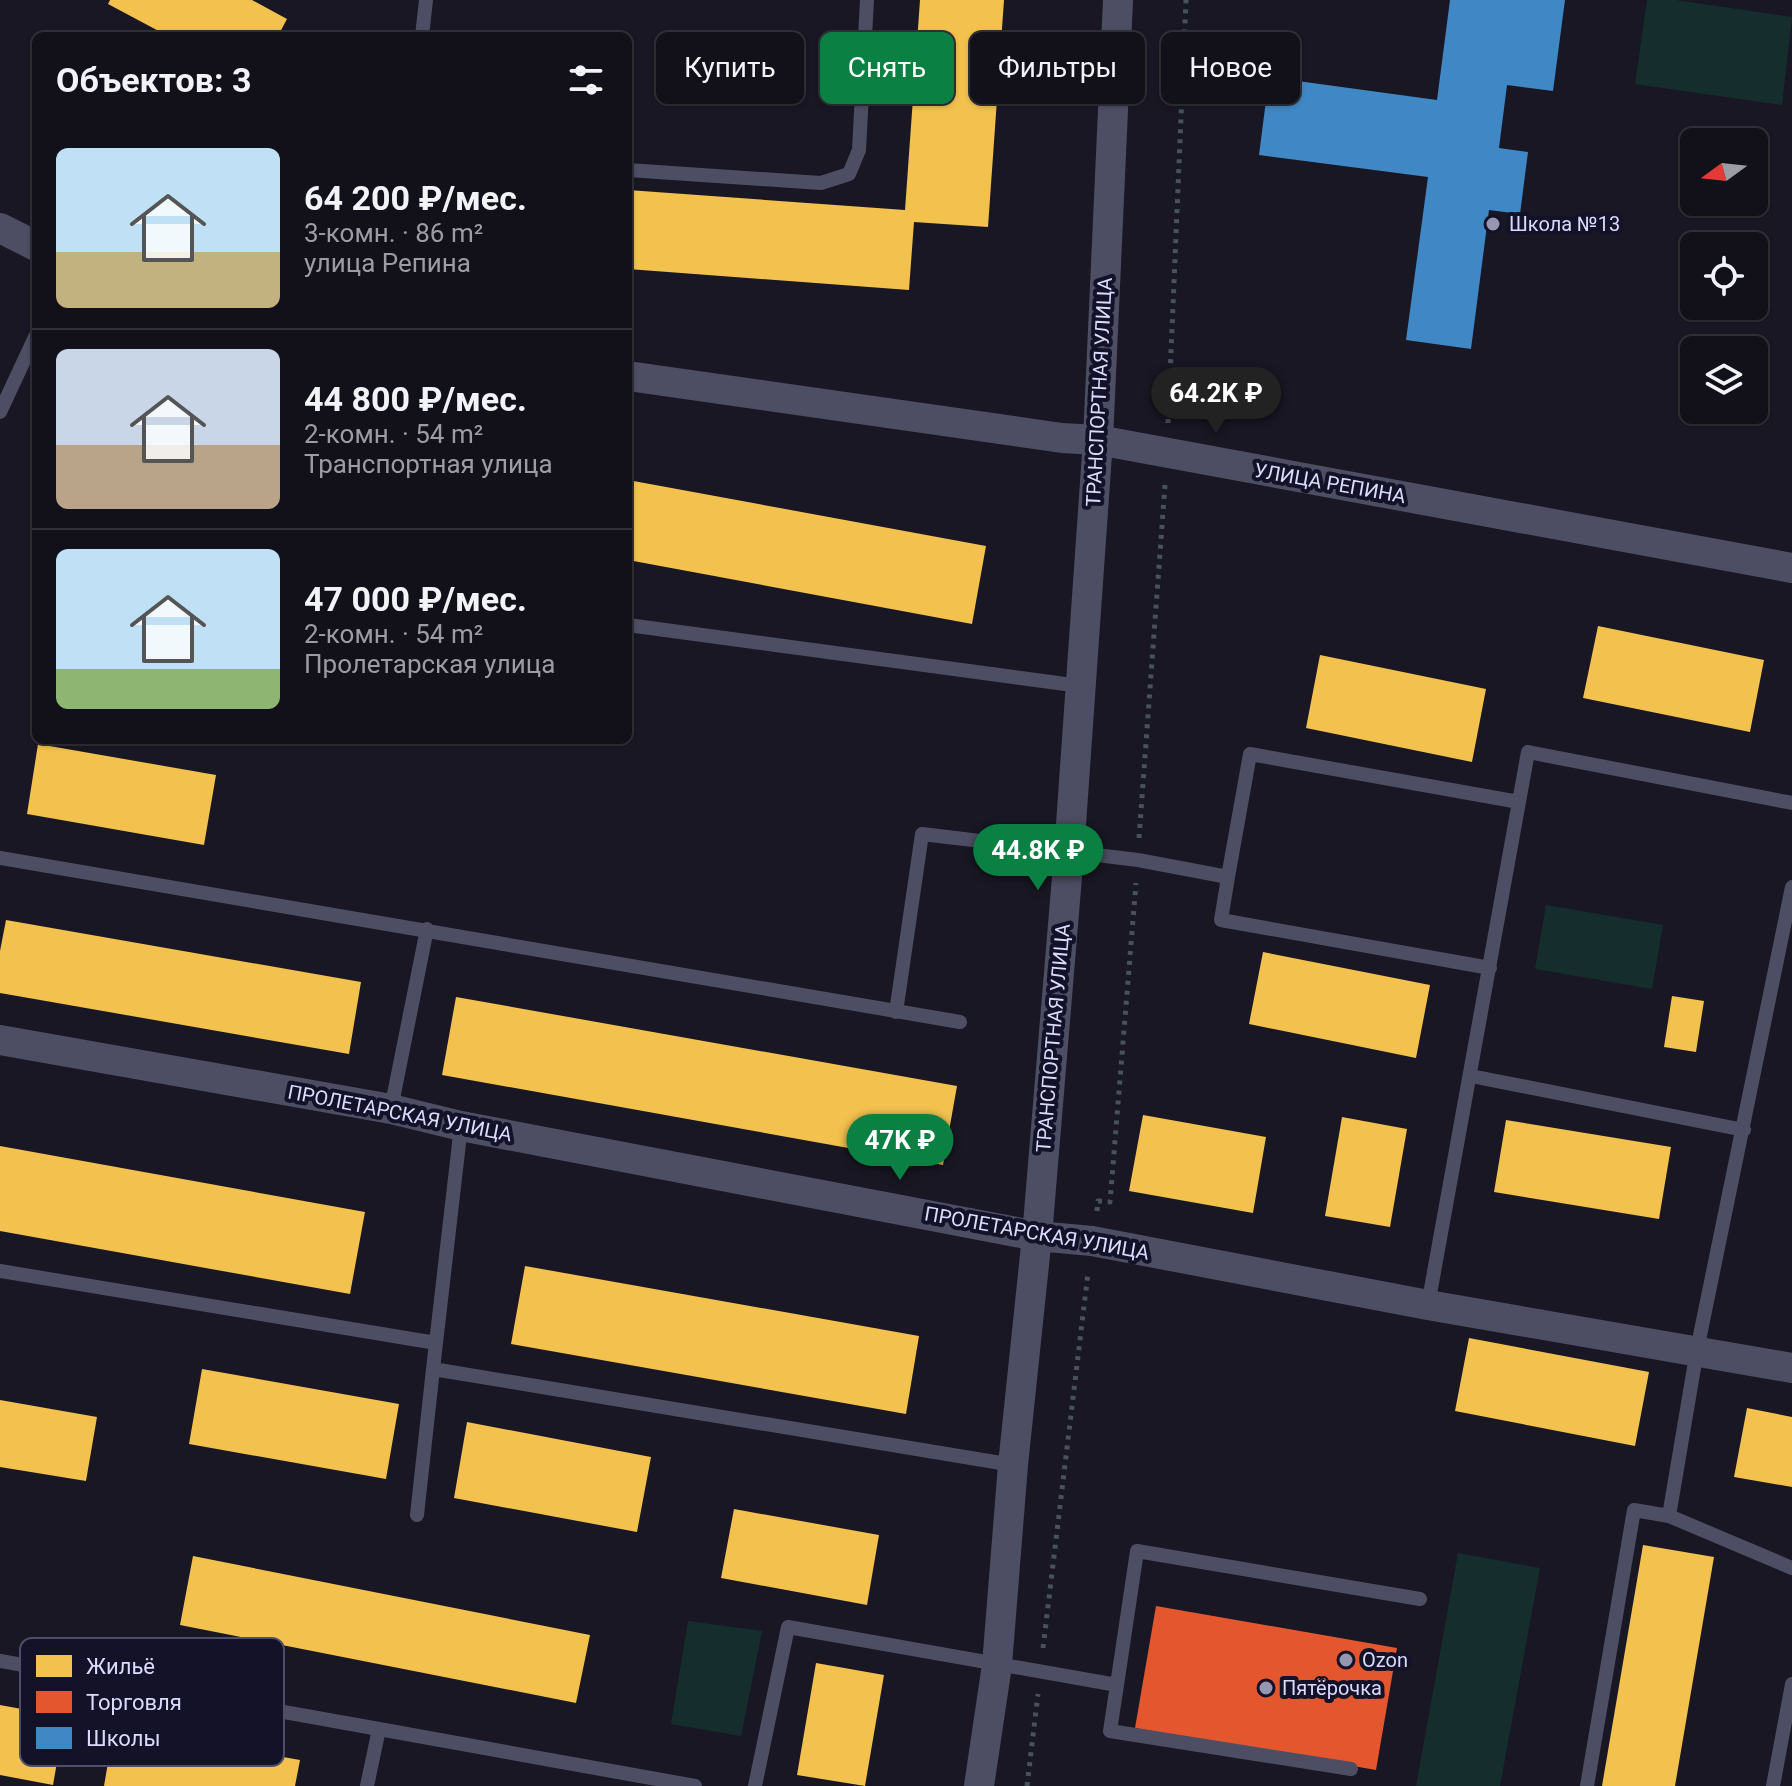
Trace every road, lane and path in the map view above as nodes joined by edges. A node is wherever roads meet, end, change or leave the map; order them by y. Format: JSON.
{"nodes":[{"id":1,"x":426,"y":0,"type":"edge"},
{"id":2,"x":867,"y":0,"type":"edge"},
{"id":3,"x":1118,"y":0,"type":"edge"},
{"id":4,"x":1186,"y":0,"type":"edge"},
{"id":5,"x":422,"y":32,"type":"edge"},
{"id":6,"x":632,"y":170,"type":"edge"},
{"id":7,"x":0,"y":228,"type":"edge"},
{"id":8,"x":32,"y":244,"type":"edge"},
{"id":9,"x":32,"y":343,"type":"edge"},
{"id":10,"x":632,"y":377,"type":"edge"},
{"id":11,"x":0,"y":410,"type":"edge"},
{"id":12,"x":1098,"y":440,"type":"junction"},
{"id":13,"x":1167,"y":453,"type":"junction"},
{"id":14,"x":1792,"y":568,"type":"edge"},
{"id":15,"x":632,"y":626,"type":"edge"},
{"id":16,"x":1080,"y":686,"type":"junction"},
{"id":17,"x":1519,"y":802,"type":"junction"},
{"id":18,"x":1792,"y":803,"type":"edge"},
{"id":19,"x":1069,"y":853,"type":"junction"},
{"id":20,"x":0,"y":858,"type":"edge"},
{"id":21,"x":1138,"y":860,"type":"junction"},
{"id":22,"x":1228,"y":877,"type":"junction"},
{"id":23,"x":1792,"y":887,"type":"edge"},
{"id":24,"x":427,"y":929,"type":"junction"},
{"id":25,"x":1490,"y":968,"type":"junction"},
{"id":26,"x":896,"y":1012,"type":"junction"},
{"id":27,"x":960,"y":1022,"type":"dead end"},
{"id":28,"x":0,"y":1040,"type":"edge"},
{"id":29,"x":1471,"y":1076,"type":"junction"},
{"id":30,"x":391,"y":1109,"type":"junction"},
{"id":31,"x":461,"y":1126,"type":"junction"},
{"id":32,"x":1744,"y":1130,"type":"junction"},
{"id":33,"x":1037,"y":1236,"type":"junction"},
{"id":34,"x":1092,"y":1241,"type":"junction"},
{"id":35,"x":0,"y":1271,"type":"edge"},
{"id":36,"x":1428,"y":1305,"type":"junction"},
{"id":37,"x":436,"y":1343,"type":"junction"},
{"id":38,"x":1697,"y":1350,"type":"junction"},
{"id":39,"x":1792,"y":1368,"type":"edge"},
{"id":40,"x":433,"y":1369,"type":"junction"},
{"id":41,"x":1013,"y":1465,"type":"junction"},
{"id":42,"x":417,"y":1515,"type":"dead end"},
{"id":43,"x":1669,"y":1516,"type":"junction"},
{"id":44,"x":1792,"y":1568,"type":"edge"},
{"id":45,"x":1420,"y":1599,"type":"dead end"},
{"id":46,"x":0,"y":1661,"type":"edge"},
{"id":47,"x":20,"y":1665,"type":"edge"},
{"id":48,"x":997,"y":1665,"type":"junction"},
{"id":49,"x":1040,"y":1672,"type":"junction"},
{"id":50,"x":1792,"y":1684,"type":"edge"},
{"id":51,"x":1117,"y":1685,"type":"junction"},
{"id":52,"x":284,"y":1712,"type":"edge"},
{"id":53,"x":379,"y":1729,"type":"junction"},
{"id":54,"x":1351,"y":1769,"type":"dead end"},
{"id":55,"x":367,"y":1786,"type":"edge"},
{"id":56,"x":695,"y":1786,"type":"edge"},
{"id":57,"x":755,"y":1786,"type":"edge"},
{"id":58,"x":979,"y":1786,"type":"edge"},
{"id":59,"x":1027,"y":1786,"type":"edge"},
{"id":60,"x":1587,"y":1786,"type":"edge"},
{"id":61,"x":1773,"y":1786,"type":"edge"}],
"edges":[{"from":1,"to":5,"type":"lane"},
{"from":2,"to":6,"type":"lane"},
{"from":3,"to":12,"type":"street","name":"ТРАНСПОРТНАЯ УЛИЦА"},
{"from":4,"to":13,"type":"path"},
{"from":7,"to":8,"type":"street"},
{"from":9,"to":11,"type":"lane"},
{"from":10,"to":12,"type":"street","name":"УЛИЦА РЕПИНА"},
{"from":12,"to":13,"type":"street","name":"УЛИЦА РЕПИНА"},
{"from":12,"to":16,"type":"street","name":"ТРАНСПОРТНАЯ УЛИЦА"},
{"from":13,"to":14,"type":"street","name":"УЛИЦА РЕПИНА"},
{"from":13,"to":21,"type":"path"},
{"from":15,"to":16,"type":"lane"},
{"from":16,"to":19,"type":"street","name":"ТРАНСПОРТНАЯ УЛИЦА"},
{"from":17,"to":18,"type":"lane"},
{"from":17,"to":22,"type":"lane"},
{"from":17,"to":25,"type":"lane"},
{"from":19,"to":21,"type":"lane"},
{"from":19,"to":26,"type":"lane"},
{"from":19,"to":33,"type":"street","name":"ТРАНСПОРТНАЯ УЛИЦА"},
{"from":20,"to":24,"type":"lane"},
{"from":21,"to":22,"type":"lane"},
{"from":21,"to":34,"type":"path"},
{"from":22,"to":25,"type":"lane"},
{"from":23,"to":32,"type":"lane"},
{"from":24,"to":26,"type":"lane"},
{"from":24,"to":30,"type":"lane"},
{"from":25,"to":29,"type":"lane"},
{"from":26,"to":27,"type":"lane"},
{"from":28,"to":30,"type":"street","name":"ПРОЛЕТАРСКАЯ УЛИЦА"},
{"from":29,"to":32,"type":"lane"},
{"from":29,"to":36,"type":"lane"},
{"from":30,"to":31,"type":"street","name":"ПРОЛЕТАРСКАЯ УЛИЦА"},
{"from":31,"to":33,"type":"street","name":"ПРОЛЕТАРСКАЯ УЛИЦА"},
{"from":31,"to":37,"type":"lane"},
{"from":32,"to":38,"type":"lane"},
{"from":33,"to":34,"type":"street","name":"ПРОЛЕТАРСКАЯ УЛИЦА"},
{"from":33,"to":41,"type":"street","name":"ТРАНСПОРТНАЯ УЛИЦА"},
{"from":34,"to":36,"type":"street","name":"ПРОЛЕТАРСКАЯ УЛИЦА"},
{"from":34,"to":49,"type":"path"},
{"from":35,"to":37,"type":"lane"},
{"from":36,"to":38,"type":"street","name":"ПРОЛЕТАРСКАЯ УЛИЦА"},
{"from":37,"to":40,"type":"lane"},
{"from":38,"to":39,"type":"street","name":"ПРОЛЕТАРСКАЯ УЛИЦА"},
{"from":38,"to":43,"type":"lane"},
{"from":40,"to":41,"type":"lane"},
{"from":40,"to":42,"type":"lane"},
{"from":41,"to":48,"type":"street","name":"ТРАНСПОРТНАЯ УЛИЦА"},
{"from":43,"to":44,"type":"lane"},
{"from":43,"to":60,"type":"lane"},
{"from":45,"to":51,"type":"lane"},
{"from":46,"to":47,"type":"lane"},
{"from":48,"to":49,"type":"lane"},
{"from":48,"to":57,"type":"lane"},
{"from":48,"to":58,"type":"street","name":"ТРАНСПОРТНАЯ УЛИЦА"},
{"from":49,"to":51,"type":"lane"},
{"from":49,"to":59,"type":"path"},
{"from":50,"to":61,"type":"lane"},
{"from":51,"to":54,"type":"lane"},
{"from":52,"to":53,"type":"lane"},
{"from":53,"to":55,"type":"lane"},
{"from":53,"to":56,"type":"lane"}]}
